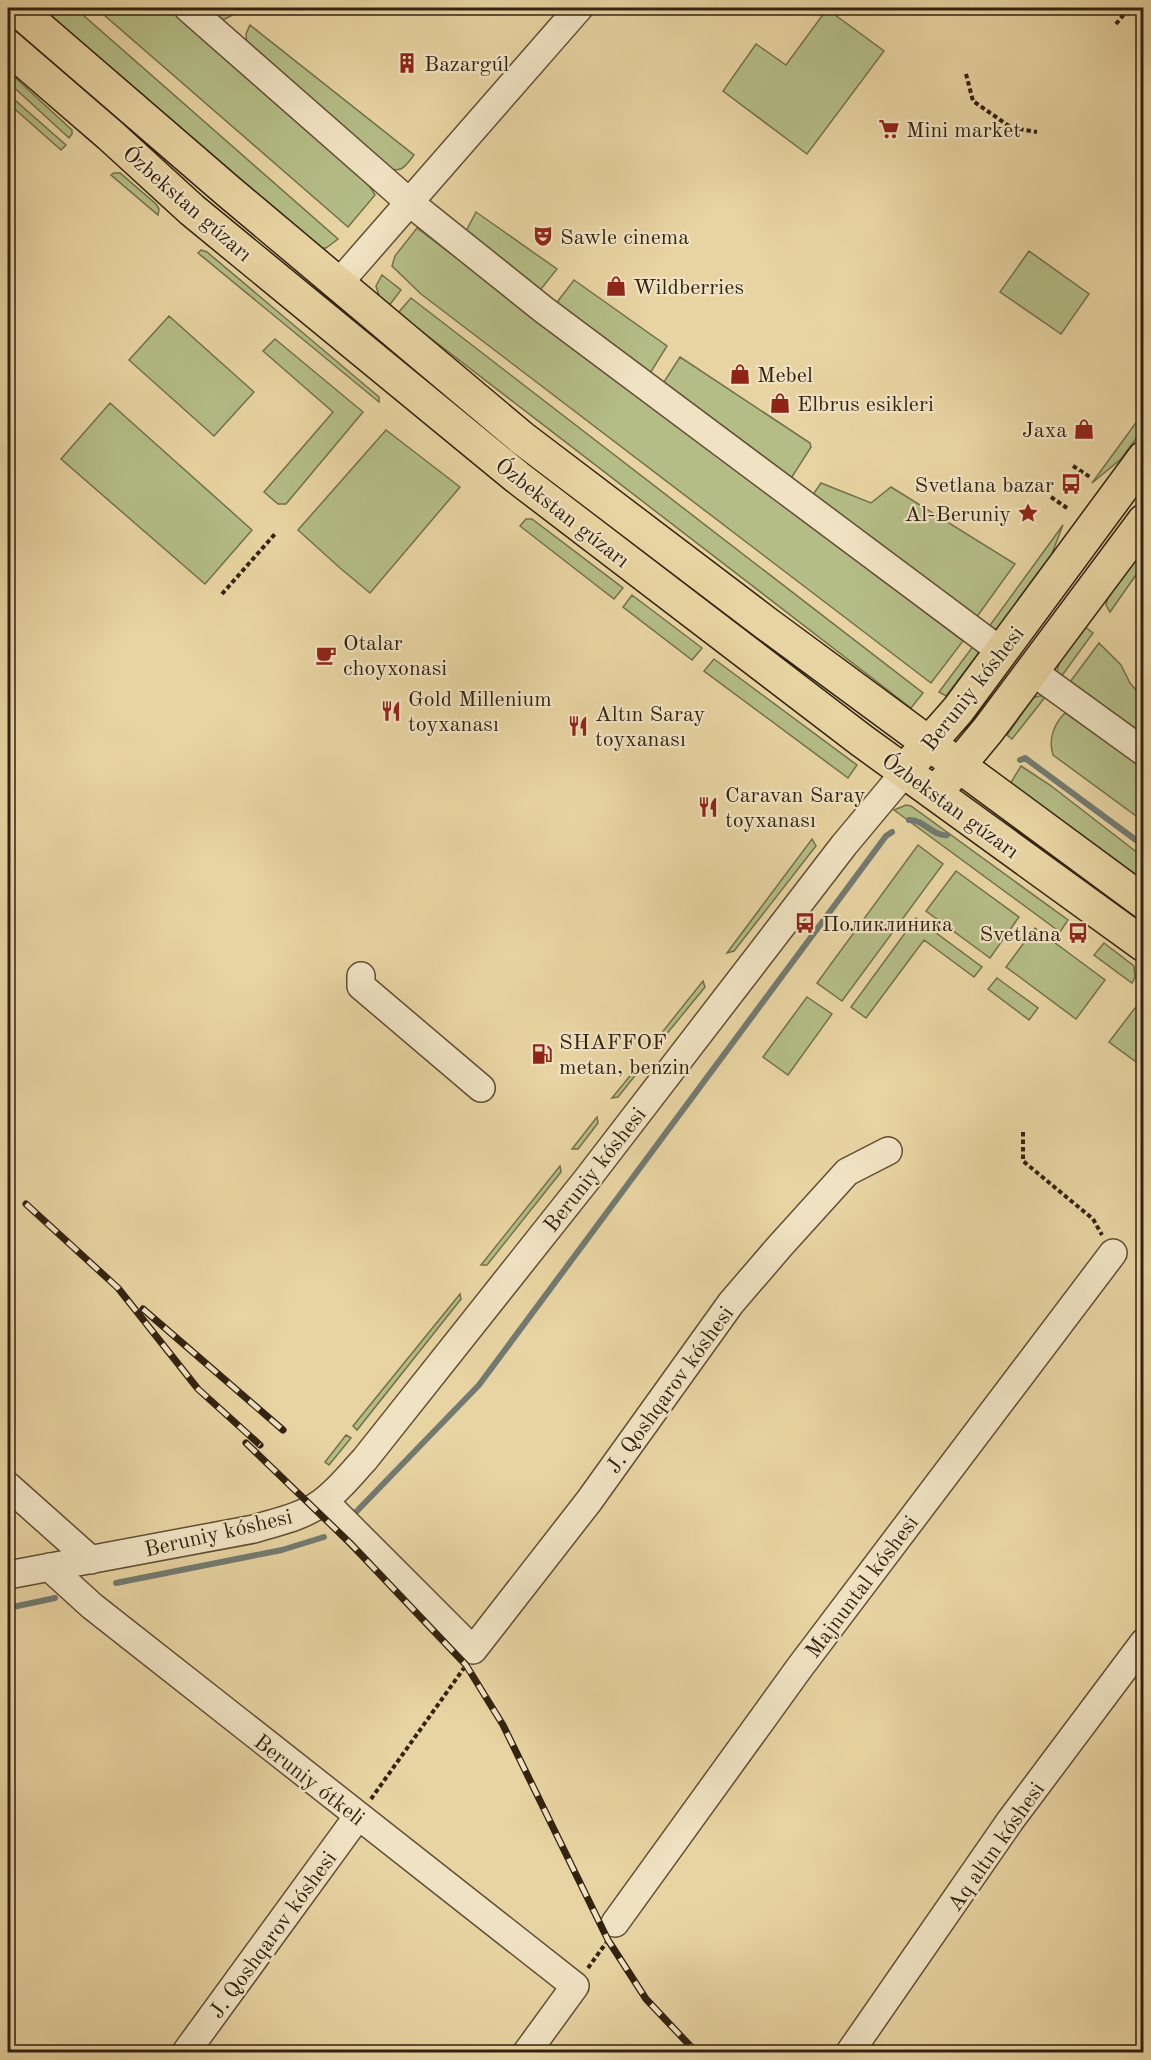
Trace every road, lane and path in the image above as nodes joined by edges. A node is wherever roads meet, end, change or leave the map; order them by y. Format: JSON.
{"nodes":[{"id":1,"x":16,"y":8,"type":"edge"},
{"id":2,"x":188,"y":8,"type":"edge"},
{"id":3,"x":579,"y":8,"type":"edge"},
{"id":4,"x":1129,"y":8,"type":"edge"},
{"id":5,"x":1116,"y":24,"type":"dead end"},
{"id":6,"x":8,"y":47,"type":"edge"},
{"id":7,"x":966,"y":74,"type":"dead end"},
{"id":8,"x":1037,"y":132,"type":"dead end"},
{"id":9,"x":409,"y":202,"type":"junction"},
{"id":10,"x":338,"y":284,"type":"junction"},
{"id":11,"x":1143,"y":458,"type":"edge"},
{"id":12,"x":1073,"y":466,"type":"dead end"},
{"id":13,"x":1090,"y":477,"type":"dead end"},
{"id":14,"x":1051,"y":497,"type":"dead end"},
{"id":15,"x":1067,"y":508,"type":"dead end"},
{"id":16,"x":1143,"y":521,"type":"edge"},
{"id":17,"x":275,"y":534,"type":"dead end"},
{"id":18,"x":222,"y":594,"type":"dead end"},
{"id":19,"x":1002,"y":652,"type":"junction"},
{"id":20,"x":1032,"y":671,"type":"junction"},
{"id":21,"x":958,"y":710,"type":"junction"},
{"id":22,"x":988,"y":730,"type":"junction"},
{"id":23,"x":929,"y":743,"type":"junction"},
{"id":24,"x":1143,"y":752,"type":"edge"},
{"id":25,"x":958,"y":766,"type":"junction"},
{"id":26,"x":905,"y":772,"type":"junction"},
{"id":27,"x":935,"y":793,"type":"junction"},
{"id":28,"x":1143,"y":902,"type":"edge"},
{"id":29,"x":1143,"y":945,"type":"edge"},
{"id":30,"x":361,"y":976,"type":"dead end"},
{"id":31,"x":481,"y":1088,"type":"dead end"},
{"id":32,"x":1023,"y":1132,"type":"dead end"},
{"id":33,"x":888,"y":1151,"type":"dead end"},
{"id":34,"x":1113,"y":1253,"type":"joint"},
{"id":35,"x":8,"y":1486,"type":"edge"},
{"id":36,"x":324,"y":1501,"type":"junction"},
{"id":37,"x":91,"y":1560,"type":"junction"},
{"id":38,"x":49,"y":1567,"type":"junction"},
{"id":39,"x":8,"y":1575,"type":"edge"},
{"id":40,"x":1143,"y":1642,"type":"edge"},
{"id":41,"x":473,"y":1650,"type":"junction"},
{"id":42,"x":358,"y":1816,"type":"junction"},
{"id":43,"x":615,"y":1923,"type":"joint"},
{"id":44,"x":575,"y":1986,"type":"junction"},
{"id":45,"x":186,"y":2052,"type":"edge"},
{"id":46,"x":526,"y":2052,"type":"edge"},
{"id":47,"x":850,"y":2052,"type":"edge"}],
"edges":[{"from":1,"to":10,"type":"main road","name":"Ózbekstan gúzarı"},
{"from":2,"to":9,"type":"street"},
{"from":3,"to":9,"type":"street"},
{"from":4,"to":5,"type":"path"},
{"from":6,"to":26,"type":"main road","name":"Ózbekstan gúzarı"},
{"from":7,"to":8,"type":"path"},
{"from":9,"to":10,"type":"street"},
{"from":9,"to":19,"type":"street"},
{"from":10,"to":23,"type":"main road","name":"Ózbekstan gúzarı"},
{"from":11,"to":19,"type":"main road","name":"Beruniy kóshesi"},
{"from":12,"to":13,"type":"path"},
{"from":14,"to":15,"type":"path"},
{"from":16,"to":20,"type":"main road","name":"Beruniy kóshesi"},
{"from":17,"to":18,"type":"path"},
{"from":19,"to":21,"type":"main road","name":"Beruniy kóshesi"},
{"from":20,"to":22,"type":"main road","name":"Beruniy kóshesi"},
{"from":20,"to":24,"type":"street"},
{"from":21,"to":22,"type":"main road"},
{"from":21,"to":23,"type":"main road","name":"Beruniy kóshesi"},
{"from":22,"to":25,"type":"main road","name":"Beruniy kóshesi"},
{"from":23,"to":25,"type":"main road","name":"Ózbekstan gúzarı"},
{"from":23,"to":26,"type":"main road","name":"Beruniy kóshesi"},
{"from":25,"to":27,"type":"main road","name":"Beruniy kóshesi"},
{"from":25,"to":28,"type":"main road","name":"Ózbekstan gúzarı"},
{"from":26,"to":27,"type":"main road","name":"Ózbekstan gúzarı"},
{"from":26,"to":36,"type":"street","name":"Beruniy kóshesi"},
{"from":27,"to":29,"type":"main road","name":"Ózbekstan gúzarı"},
{"from":30,"to":31,"type":"street"},
{"from":32,"to":34,"type":"path"},
{"from":33,"to":41,"type":"street","name":"J. Qoshqarov kóshesi"},
{"from":34,"to":43,"type":"street","name":"Majnuntal kóshesi"},
{"from":35,"to":37,"type":"street"},
{"from":36,"to":37,"type":"street","name":"Beruniy kóshesi"},
{"from":36,"to":41,"type":"street"},
{"from":37,"to":38,"type":"street","name":"Beruniy kóshesi"},
{"from":38,"to":39,"type":"street","name":"Beruniy kóshesi"},
{"from":38,"to":42,"type":"street","name":"Beruniy ótkeli"},
{"from":40,"to":47,"type":"street","name":"Aq altın kóshesi"},
{"from":41,"to":42,"type":"path"},
{"from":42,"to":44,"type":"street","name":"Beruniy ótkeli"},
{"from":42,"to":45,"type":"street","name":"J. Qoshqarov kóshesi"},
{"from":43,"to":44,"type":"path"},
{"from":44,"to":46,"type":"street"}]}
